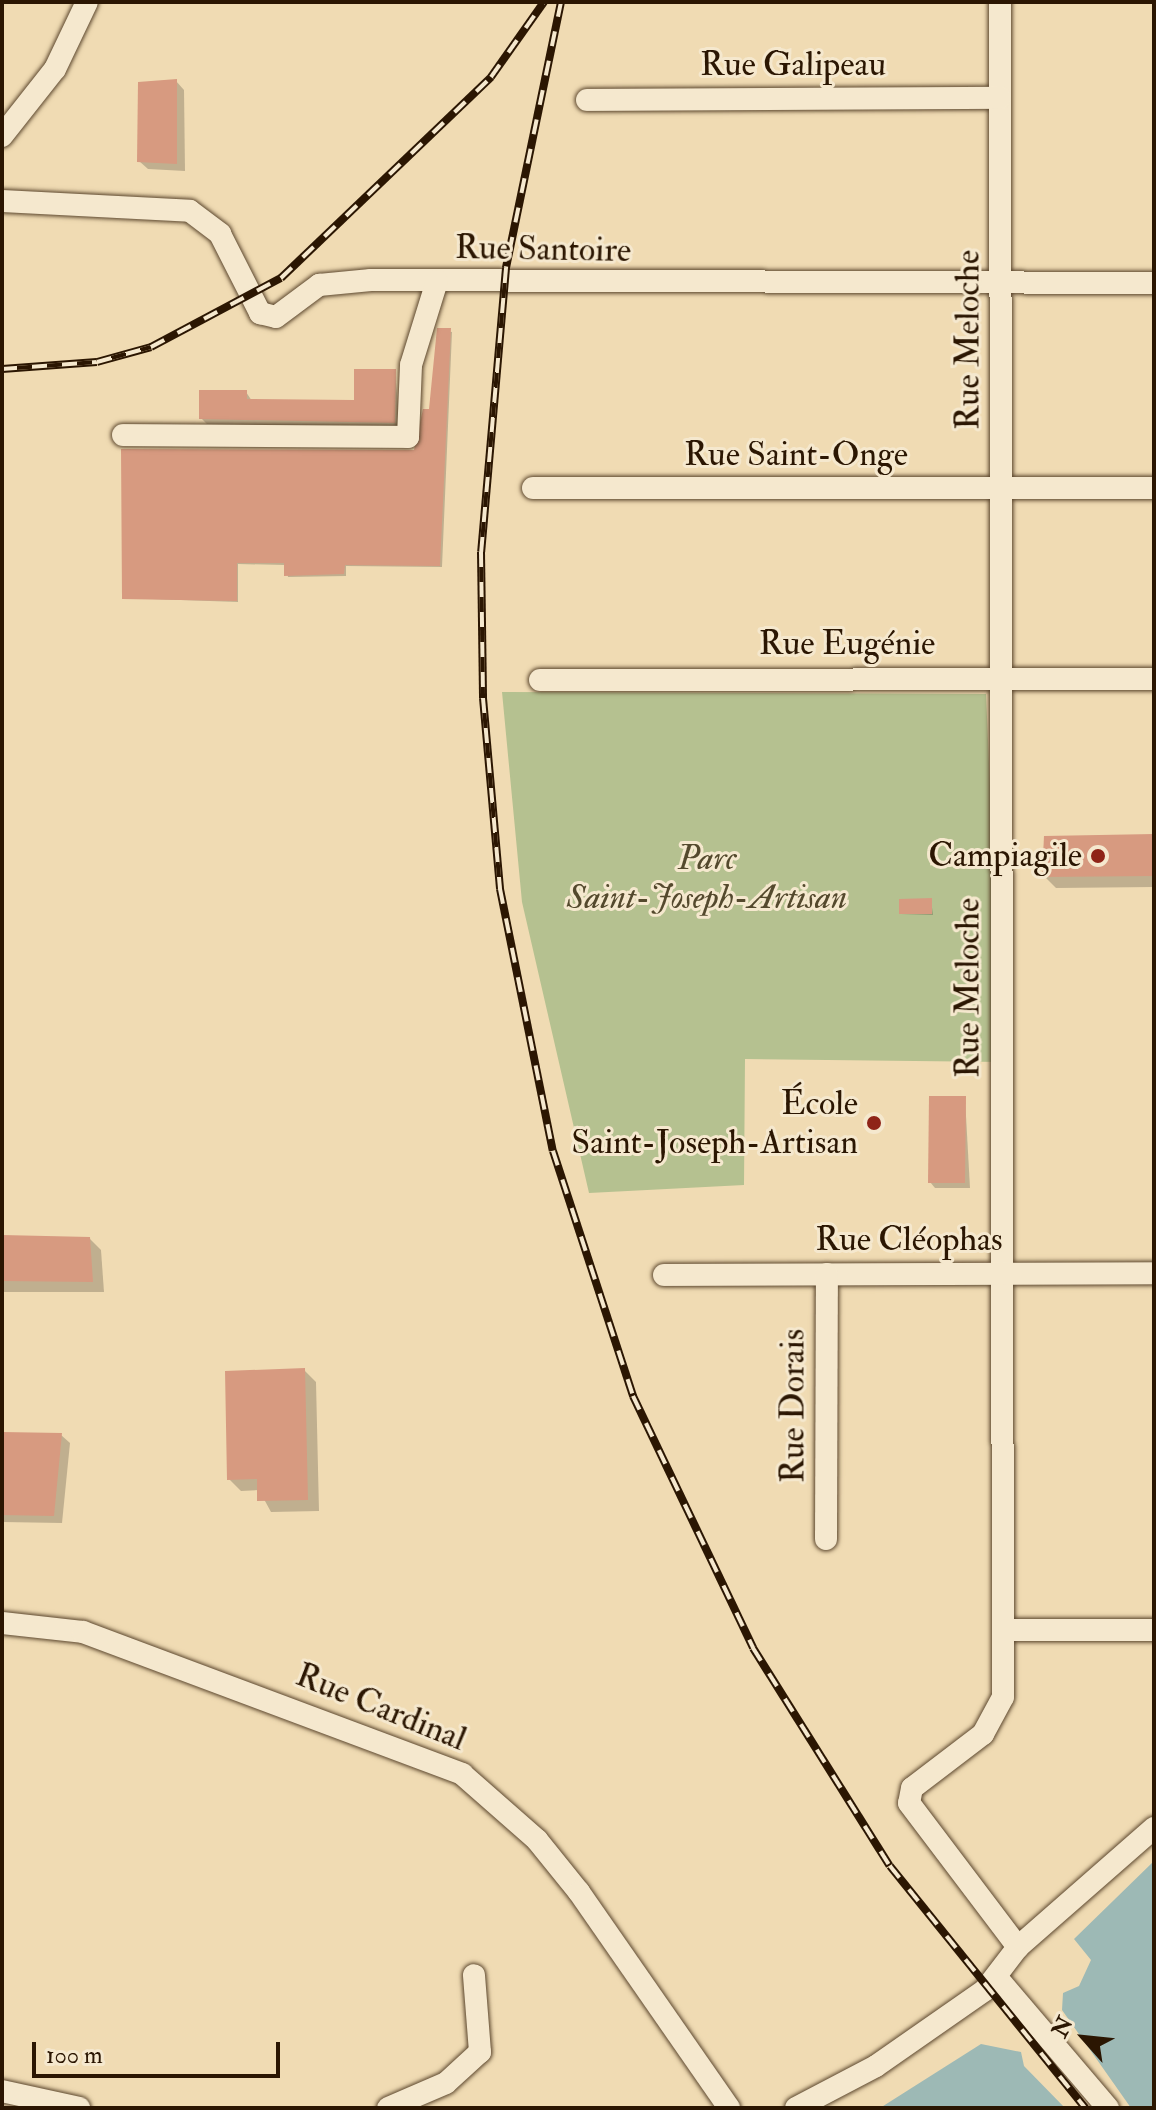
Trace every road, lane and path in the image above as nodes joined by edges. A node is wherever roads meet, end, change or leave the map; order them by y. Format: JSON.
{"nodes":[{"id":1,"x":87,"y":2,"type":"edge"},
{"id":2,"x":1000,"y":2,"type":"edge"},
{"id":3,"x":1000,"y":98,"type":"junction"},
{"id":4,"x":587,"y":100,"type":"dead end"},
{"id":5,"x":2,"y":136,"type":"edge"},
{"id":6,"x":2,"y":201,"type":"edge"},
{"id":7,"x":437,"y":281,"type":"junction"},
{"id":8,"x":1154,"y":283,"type":"edge"},
{"id":9,"x":1002,"y":285,"type":"junction"},
{"id":10,"x":123,"y":435,"type":"dead end"},
{"id":11,"x":533,"y":488,"type":"dead end"},
{"id":12,"x":1154,"y":488,"type":"edge"},
{"id":13,"x":1002,"y":489,"type":"junction"},
{"id":14,"x":1002,"y":678,"type":"junction"},
{"id":15,"x":1154,"y":679,"type":"edge"},
{"id":16,"x":540,"y":680,"type":"dead end"},
{"id":17,"x":1154,"y":1273,"type":"edge"},
{"id":18,"x":827,"y":1274,"type":"junction"},
{"id":19,"x":1005,"y":1274,"type":"junction"},
{"id":20,"x":664,"y":1275,"type":"dead end"},
{"id":21,"x":826,"y":1539,"type":"dead end"},
{"id":22,"x":2,"y":1623,"type":"edge"},
{"id":23,"x":1006,"y":1630,"type":"junction"},
{"id":24,"x":1154,"y":1630,"type":"edge"},
{"id":25,"x":1154,"y":1828,"type":"edge"},
{"id":26,"x":1018,"y":1947,"type":"junction"},
{"id":27,"x":474,"y":1975,"type":"dead end"},
{"id":28,"x":999,"y":1980,"type":"junction"},
{"id":29,"x":2,"y":2091,"type":"edge"},
{"id":30,"x":79,"y":2108,"type":"edge"},
{"id":31,"x":388,"y":2108,"type":"edge"},
{"id":32,"x":729,"y":2108,"type":"edge"},
{"id":33,"x":796,"y":2108,"type":"edge"},
{"id":34,"x":1108,"y":2108,"type":"edge"}],
"edges":[{"from":1,"to":5,"type":"street"},
{"from":2,"to":3,"type":"street","name":"Rue Meloche"},
{"from":3,"to":4,"type":"street","name":"Rue Galipeau"},
{"from":3,"to":9,"type":"street","name":"Rue Meloche"},
{"from":6,"to":7,"type":"street","name":"Rue Santoire"},
{"from":7,"to":9,"type":"street","name":"Rue Santoire"},
{"from":7,"to":10,"type":"street"},
{"from":8,"to":9,"type":"street","name":"Rue Santoire"},
{"from":9,"to":13,"type":"street","name":"Rue Meloche"},
{"from":11,"to":13,"type":"street","name":"Rue Saint-Onge"},
{"from":12,"to":13,"type":"street","name":"Rue Saint-Onge"},
{"from":13,"to":14,"type":"street","name":"Rue Meloche"},
{"from":14,"to":15,"type":"street","name":"Rue Eugénie"},
{"from":14,"to":16,"type":"street","name":"Rue Eugénie"},
{"from":14,"to":19,"type":"street","name":"Rue Meloche"},
{"from":17,"to":19,"type":"street","name":"Rue Cléophas"},
{"from":18,"to":19,"type":"street","name":"Rue Cléophas"},
{"from":18,"to":20,"type":"street","name":"Rue Cléophas"},
{"from":18,"to":21,"type":"street","name":"Rue Dorais"},
{"from":19,"to":23,"type":"street","name":"Rue Meloche"},
{"from":22,"to":32,"type":"street","name":"Rue Cardinal"},
{"from":23,"to":24,"type":"street"},
{"from":23,"to":26,"type":"street","name":"Rue Meloche"},
{"from":25,"to":26,"type":"street"},
{"from":26,"to":28,"type":"street"},
{"from":27,"to":31,"type":"street"},
{"from":28,"to":33,"type":"street"},
{"from":28,"to":34,"type":"street"},
{"from":29,"to":30,"type":"street"}]}
